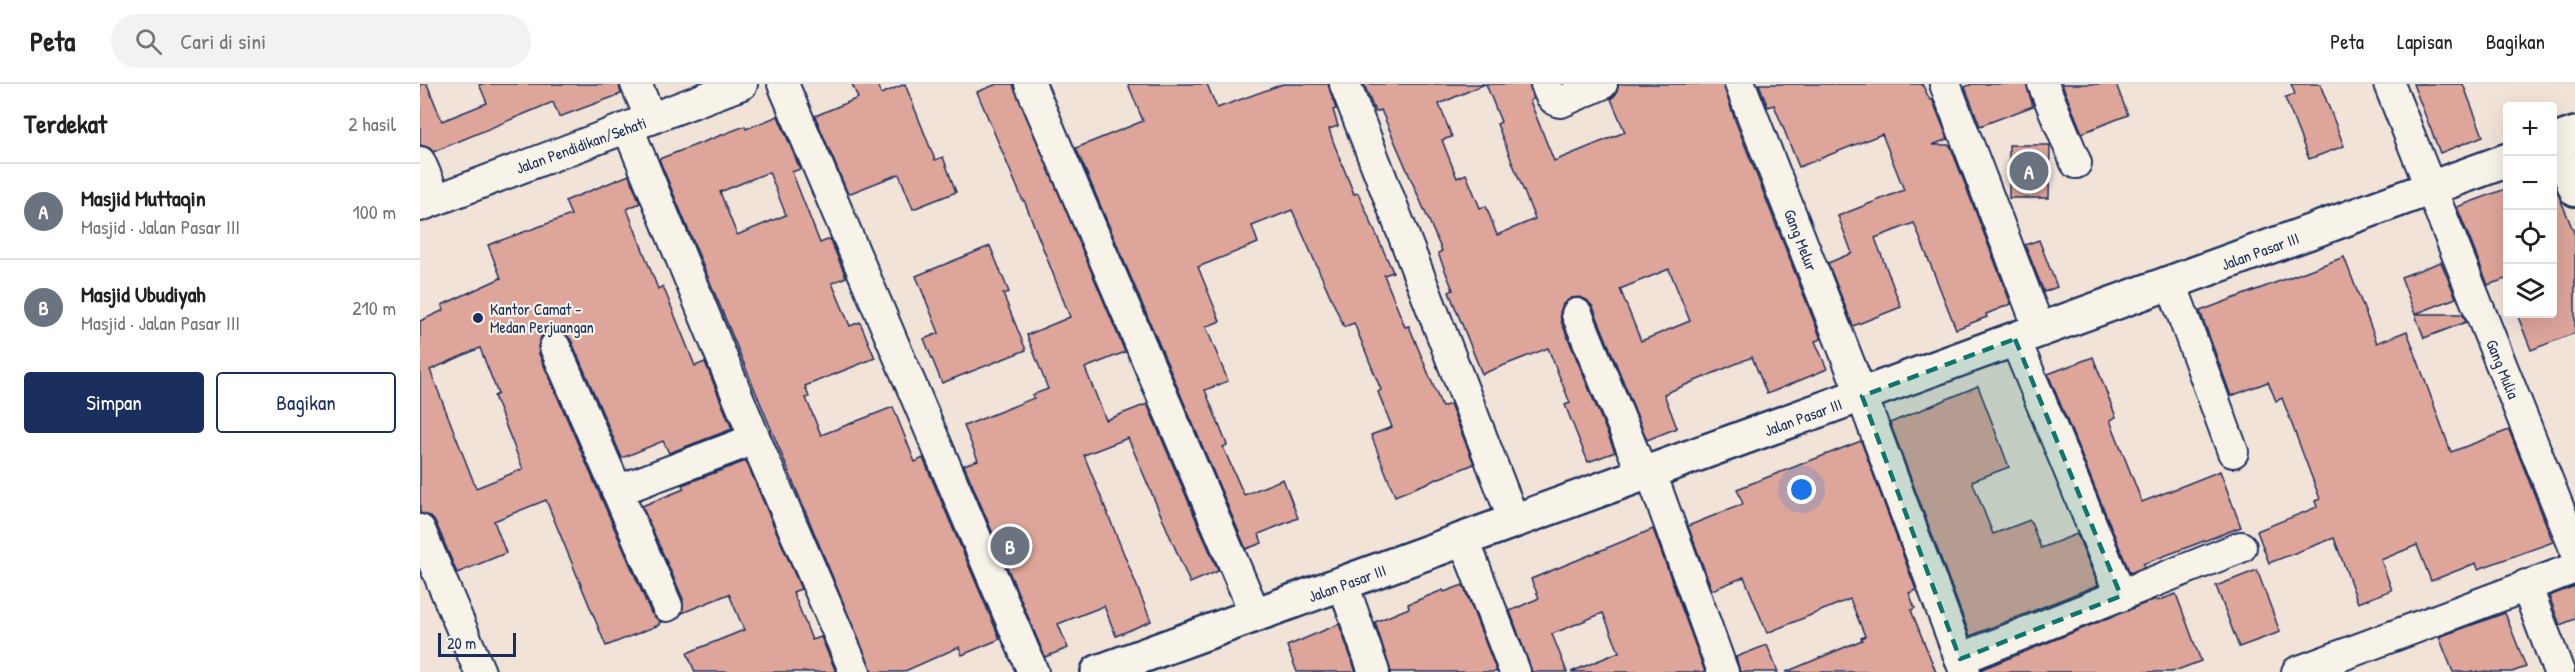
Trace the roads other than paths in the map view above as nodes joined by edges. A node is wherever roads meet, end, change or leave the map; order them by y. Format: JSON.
{"nodes":[{"id":1,"x":636,"y":84,"type":"edge"},
{"id":2,"x":742,"y":84,"type":"edge"},
{"id":3,"x":783,"y":84,"type":"edge"},
{"id":4,"x":1030,"y":84,"type":"edge"},
{"id":5,"x":1345,"y":84,"type":"edge"},
{"id":6,"x":1546,"y":84,"type":"edge"},
{"id":7,"x":1602,"y":84,"type":"edge"},
{"id":8,"x":1740,"y":84,"type":"edge"},
{"id":9,"x":1945,"y":84,"type":"edge"},
{"id":10,"x":2043,"y":84,"type":"edge"},
{"id":11,"x":2389,"y":84,"type":"edge"},
{"id":12,"x":639,"y":123,"type":"junction"},
{"id":13,"x":2561,"y":139,"type":"edge"},
{"id":14,"x":420,"y":162,"type":"edge"},
{"id":15,"x":2503,"y":162,"type":"edge"},
{"id":16,"x":2076,"y":163,"type":"dead end"},
{"id":17,"x":2431,"y":189,"type":"junction"},
{"id":18,"x":2575,"y":190,"type":"edge"},
{"id":19,"x":428,"y":202,"type":"edge"},
{"id":20,"x":2171,"y":283,"type":"junction"},
{"id":21,"x":1577,"y":314,"type":"dead end"},
{"id":22,"x":2028,"y":335,"type":"junction"},
{"id":23,"x":555,"y":347,"type":"dead end"},
{"id":24,"x":1862,"y":396,"type":"junction"},
{"id":25,"x":755,"y":439,"type":"junction"},
{"id":26,"x":2233,"y":452,"type":"dead end"},
{"id":27,"x":1647,"y":474,"type":"junction"},
{"id":28,"x":617,"y":491,"type":"junction"},
{"id":29,"x":1514,"y":521,"type":"junction"},
{"id":30,"x":420,"y":530,"type":"edge"},
{"id":31,"x":1464,"y":540,"type":"junction"},
{"id":32,"x":2241,"y":547,"type":"dead end"},
{"id":33,"x":2575,"y":549,"type":"edge"},
{"id":34,"x":2575,"y":568,"type":"edge"},
{"id":35,"x":1343,"y":584,"type":"junction"},
{"id":36,"x":2526,"y":585,"type":"junction"},
{"id":37,"x":2121,"y":596,"type":"junction"},
{"id":38,"x":667,"y":606,"type":"dead end"},
{"id":39,"x":1256,"y":616,"type":"junction"},
{"id":40,"x":1962,"y":665,"type":"edge"},
{"id":41,"x":480,"y":672,"type":"edge"},
{"id":42,"x":855,"y":672,"type":"edge"},
{"id":43,"x":1033,"y":672,"type":"edge"},
{"id":44,"x":1098,"y":672,"type":"edge"},
{"id":45,"x":1374,"y":672,"type":"edge"},
{"id":46,"x":1515,"y":672,"type":"edge"},
{"id":47,"x":1723,"y":672,"type":"edge"},
{"id":48,"x":2297,"y":672,"type":"edge"},
{"id":49,"x":2559,"y":672,"type":"edge"}],
"edges":[{"from":1,"to":12,"type":"street"},
{"from":2,"to":12,"type":"street","name":"Jalan Pendidikan/Sehati"},
{"from":3,"to":43,"type":"street"},
{"from":4,"to":39,"type":"street"},
{"from":5,"to":29,"type":"street"},
{"from":6,"to":7,"type":"street"},
{"from":8,"to":24,"type":"street","name":"Gang Melur"},
{"from":9,"to":22,"type":"street"},
{"from":10,"to":16,"type":"street"},
{"from":11,"to":17,"type":"street","name":"Gang Mulia"},
{"from":12,"to":19,"type":"street","name":"Jalan Pendidikan/Sehati"},
{"from":12,"to":25,"type":"street"},
{"from":13,"to":18,"type":"street"},
{"from":14,"to":19,"type":"street"},
{"from":15,"to":17,"type":"street","name":"Jalan Pasar III"},
{"from":17,"to":20,"type":"street","name":"Jalan Pasar III"},
{"from":17,"to":33,"type":"street","name":"Gang Mulia"},
{"from":20,"to":22,"type":"street","name":"Jalan Pasar III"},
{"from":20,"to":26,"type":"street"},
{"from":21,"to":27,"type":"street"},
{"from":22,"to":24,"type":"street","name":"Jalan Pasar III"},
{"from":22,"to":37,"type":"street"},
{"from":23,"to":28,"type":"street"},
{"from":24,"to":27,"type":"street","name":"Jalan Pasar III"},
{"from":24,"to":40,"type":"street","name":"Gang Melur"},
{"from":25,"to":28,"type":"street"},
{"from":25,"to":42,"type":"street"},
{"from":27,"to":29,"type":"street","name":"Jalan Pasar III"},
{"from":27,"to":47,"type":"street"},
{"from":28,"to":38,"type":"street"},
{"from":29,"to":31,"type":"street","name":"Jalan Pasar III"},
{"from":30,"to":41,"type":"street"},
{"from":31,"to":35,"type":"street","name":"Jalan Pasar III"},
{"from":31,"to":46,"type":"street"},
{"from":32,"to":37,"type":"street"},
{"from":34,"to":36,"type":"street"},
{"from":35,"to":39,"type":"street","name":"Jalan Pasar III"},
{"from":35,"to":45,"type":"street"},
{"from":36,"to":48,"type":"street"},
{"from":36,"to":49,"type":"street"},
{"from":37,"to":40,"type":"street"},
{"from":39,"to":44,"type":"street","name":"Jalan Pasar III"}]}
